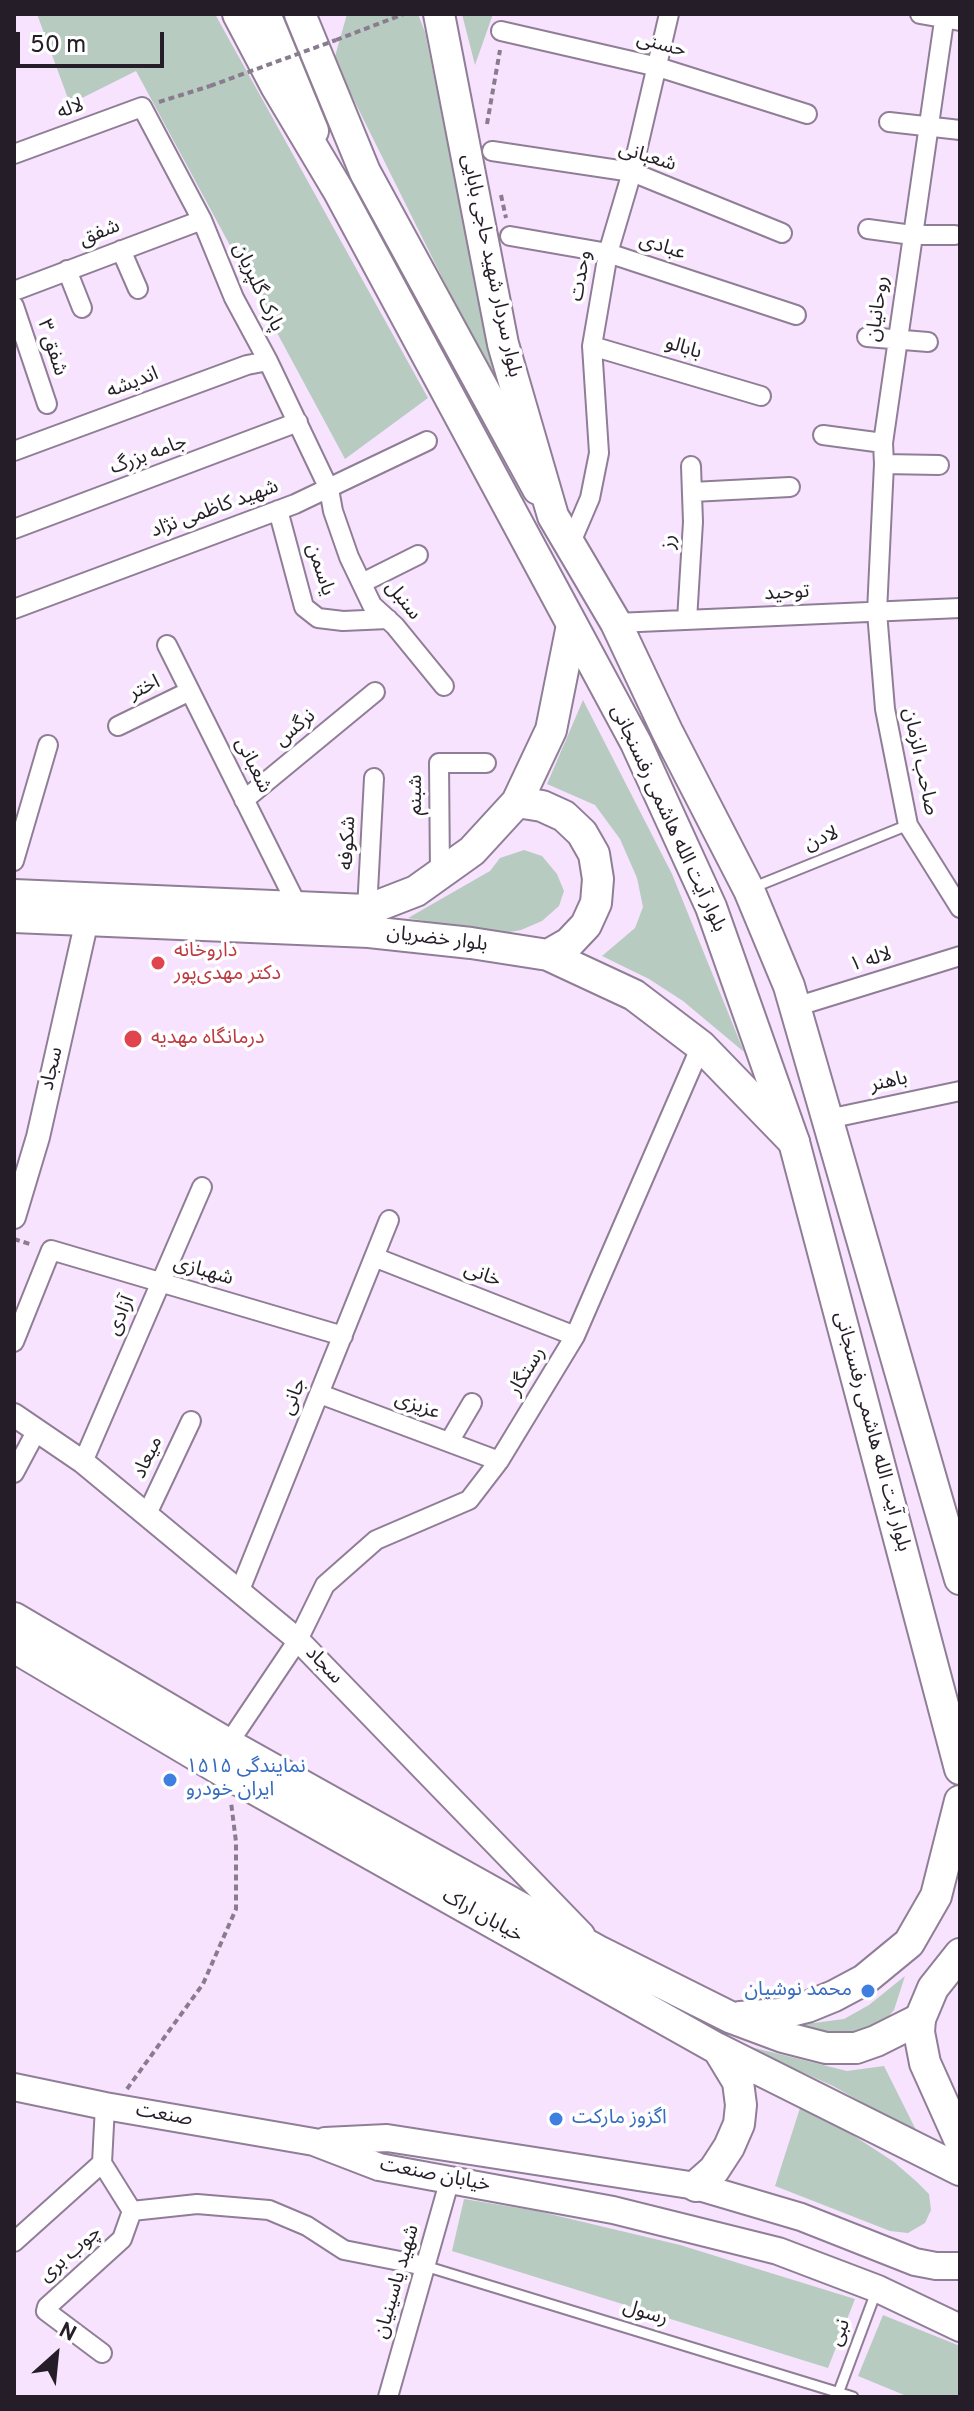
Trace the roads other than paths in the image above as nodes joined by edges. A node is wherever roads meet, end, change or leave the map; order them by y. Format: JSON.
{"nodes":[{"id":1,"x":238,"y":14,"type":"edge"},
{"id":2,"x":265,"y":14,"type":"edge"},
{"id":3,"x":300,"y":14,"type":"edge"},
{"id":4,"x":439,"y":14,"type":"edge"},
{"id":5,"x":669,"y":14,"type":"edge"},
{"id":6,"x":920,"y":14,"type":"edge"},
{"id":7,"x":950,"y":18,"type":"edge"},
{"id":8,"x":501,"y":31,"type":"road end"},
{"id":9,"x":658,"y":67,"type":"junction"},
{"id":10,"x":142,"y":107,"type":"joint"},
{"id":11,"x":807,"y":114,"type":"dead end"},
{"id":12,"x":889,"y":122,"type":"dead end"},
{"id":13,"x":928,"y":127,"type":"junction"},
{"id":14,"x":960,"y":130,"type":"edge"},
{"id":15,"x":492,"y":151,"type":"road end"},
{"id":16,"x":14,"y":154,"type":"edge"},
{"id":17,"x":632,"y":172,"type":"junction"},
{"id":18,"x":338,"y":190,"type":"junction"},
{"id":19,"x":202,"y":220,"type":"junction"},
{"id":20,"x":868,"y":229,"type":"dead end"},
{"id":21,"x":782,"y":233,"type":"dead end"},
{"id":22,"x":912,"y":235,"type":"junction"},
{"id":23,"x":955,"y":235,"type":"dead end"},
{"id":24,"x":510,"y":236,"type":"road end"},
{"id":25,"x":121,"y":250,"type":"junction"},
{"id":26,"x":608,"y":253,"type":"junction"},
{"id":27,"x":67,"y":270,"type":"junction"},
{"id":28,"x":138,"y":289,"type":"dead end"},
{"id":29,"x":14,"y":291,"type":"edge"},
{"id":30,"x":14,"y":306,"type":"edge"},
{"id":31,"x":82,"y":308,"type":"dead end"},
{"id":32,"x":796,"y":315,"type":"dead end"},
{"id":33,"x":867,"y":337,"type":"dead end"},
{"id":34,"x":897,"y":341,"type":"junction"},
{"id":35,"x":928,"y":342,"type":"dead end"},
{"id":36,"x":592,"y":346,"type":"junction"},
{"id":37,"x":268,"y":361,"type":"junction"},
{"id":38,"x":761,"y":396,"type":"dead end"},
{"id":39,"x":47,"y":404,"type":"dead end"},
{"id":40,"x":298,"y":422,"type":"junction"},
{"id":41,"x":823,"y":435,"type":"dead end"},
{"id":42,"x":427,"y":441,"type":"dead end"},
{"id":43,"x":883,"y":443,"type":"junction"},
{"id":44,"x":14,"y":451,"type":"edge"},
{"id":45,"x":884,"y":464,"type":"junction"},
{"id":46,"x":939,"y":465,"type":"dead end"},
{"id":47,"x":691,"y":466,"type":"dead end"},
{"id":48,"x":790,"y":487,"type":"dead end"},
{"id":49,"x":329,"y":489,"type":"junction"},
{"id":50,"x":692,"y":492,"type":"junction"},
{"id":51,"x":278,"y":510,"type":"junction"},
{"id":52,"x":553,"y":516,"type":"junction"},
{"id":53,"x":14,"y":529,"type":"edge"},
{"id":54,"x":569,"y":547,"type":"junction"},
{"id":55,"x":418,"y":555,"type":"dead end"},
{"id":56,"x":362,"y":583,"type":"junction"},
{"id":57,"x":960,"y":608,"type":"edge"},
{"id":58,"x":14,"y":609,"type":"edge"},
{"id":59,"x":877,"y":612,"type":"junction"},
{"id":60,"x":388,"y":619,"type":"junction"},
{"id":61,"x":687,"y":620,"type":"junction"},
{"id":62,"x":616,"y":623,"type":"junction"},
{"id":63,"x":572,"y":625,"type":"junction"},
{"id":64,"x":167,"y":645,"type":"dead end"},
{"id":65,"x":444,"y":686,"type":"dead end"},
{"id":66,"x":190,"y":691,"type":"junction"},
{"id":67,"x":375,"y":692,"type":"dead end"},
{"id":68,"x":118,"y":726,"type":"dead end"},
{"id":69,"x":48,"y":745,"type":"dead end"},
{"id":70,"x":486,"y":763,"type":"dead end"},
{"id":71,"x":374,"y":778,"type":"dead end"},
{"id":72,"x":244,"y":800,"type":"junction"},
{"id":73,"x":517,"y":802,"type":"junction"},
{"id":74,"x":908,"y":825,"type":"junction"},
{"id":75,"x":14,"y":861,"type":"edge"},
{"id":76,"x":440,"y":874,"type":"junction"},
{"id":77,"x":749,"y":890,"type":"junction"},
{"id":78,"x":14,"y":895,"type":"edge"},
{"id":79,"x":298,"y":907,"type":"junction"},
{"id":80,"x":960,"y":908,"type":"edge"},
{"id":81,"x":367,"y":910,"type":"junction"},
{"id":82,"x":14,"y":917,"type":"edge"},
{"id":83,"x":87,"y":920,"type":"junction"},
{"id":84,"x":548,"y":955,"type":"junction"},
{"id":85,"x":960,"y":956,"type":"edge"},
{"id":86,"x":795,"y":1007,"type":"junction"},
{"id":87,"x":701,"y":1046,"type":"junction"},
{"id":88,"x":960,"y":1091,"type":"edge"},
{"id":89,"x":828,"y":1119,"type":"junction"},
{"id":90,"x":794,"y":1142,"type":"junction"},
{"id":91,"x":202,"y":1187,"type":"dead end"},
{"id":92,"x":14,"y":1217,"type":"edge"},
{"id":93,"x":389,"y":1220,"type":"dead end"},
{"id":94,"x":374,"y":1257,"type":"junction"},
{"id":95,"x":161,"y":1283,"type":"junction"},
{"id":96,"x":343,"y":1336,"type":"junction"},
{"id":97,"x":575,"y":1336,"type":"junction"},
{"id":98,"x":14,"y":1342,"type":"edge"},
{"id":99,"x":320,"y":1394,"type":"junction"},
{"id":100,"x":472,"y":1403,"type":"dead end"},
{"id":101,"x":14,"y":1415,"type":"edge"},
{"id":102,"x":191,"y":1421,"type":"dead end"},
{"id":103,"x":37,"y":1430,"type":"junction"},
{"id":104,"x":449,"y":1442,"type":"junction"},
{"id":105,"x":499,"y":1461,"type":"junction"},
{"id":106,"x":83,"y":1462,"type":"junction"},
{"id":107,"x":14,"y":1473,"type":"edge"},
{"id":108,"x":147,"y":1514,"type":"junction"},
{"id":109,"x":958,"y":1562,"type":"edge"},
{"id":110,"x":240,"y":1590,"type":"junction"},
{"id":111,"x":14,"y":1618,"type":"edge"},
{"id":112,"x":298,"y":1640,"type":"junction"},
{"id":113,"x":14,"y":1647,"type":"edge"},
{"id":114,"x":228,"y":1744,"type":"junction"},
{"id":115,"x":960,"y":1769,"type":"edge"},
{"id":116,"x":960,"y":1801,"type":"edge"},
{"id":117,"x":600,"y":1952,"type":"junction"},
{"id":118,"x":959,"y":1954,"type":"edge"},
{"id":119,"x":732,"y":2018,"type":"junction"},
{"id":120,"x":920,"y":2019,"type":"junction"},
{"id":121,"x":716,"y":2048,"type":"junction"},
{"id":122,"x":14,"y":2087,"type":"edge"},
{"id":123,"x":110,"y":2106,"type":"junction"},
{"id":124,"x":960,"y":2141,"type":"edge"},
{"id":125,"x":314,"y":2142,"type":"junction"},
{"id":126,"x":102,"y":2163,"type":"junction"},
{"id":127,"x":960,"y":2170,"type":"edge"},
{"id":128,"x":450,"y":2179,"type":"junction"},
{"id":129,"x":696,"y":2186,"type":"junction"},
{"id":130,"x":132,"y":2211,"type":"junction"},
{"id":131,"x":14,"y":2242,"type":"edge"},
{"id":132,"x":425,"y":2266,"type":"junction"},
{"id":133,"x":960,"y":2266,"type":"edge"},
{"id":134,"x":878,"y":2289,"type":"junction"},
{"id":135,"x":960,"y":2328,"type":"edge"},
{"id":136,"x":102,"y":2353,"type":"dead end"},
{"id":137,"x":839,"y":2391,"type":"junction"},
{"id":138,"x":388,"y":2397,"type":"edge"},
{"id":139,"x":853,"y":2397,"type":"edge"}],
"edges":[{"from":1,"to":18,"type":"main road"},
{"from":2,"to":18,"type":"main road","name":"بلوار آیت الله هاشمی رفسنجانی"},
{"from":3,"to":52,"type":"main road","name":"بلوار آیت الله هاشمی رفسنجانی"},
{"from":4,"to":52,"type":"main road","name":"بلوار سردار شهید حاجی بابایی"},
{"from":5,"to":9,"type":"street","name":"وحدت"},
{"from":6,"to":7,"type":"street"},
{"from":7,"to":13,"type":"street","name":"روحانیان"},
{"from":8,"to":9,"type":"street","name":"حسنی"},
{"from":9,"to":11,"type":"street","name":"حسنی"},
{"from":9,"to":17,"type":"street","name":"وحدت"},
{"from":10,"to":16,"type":"street","name":"لاله"},
{"from":10,"to":19,"type":"street","name":"پارک گلپریان"},
{"from":12,"to":13,"type":"street"},
{"from":13,"to":14,"type":"street"},
{"from":13,"to":22,"type":"street","name":"روحانیان"},
{"from":15,"to":17,"type":"street","name":"شعبانی"},
{"from":17,"to":21,"type":"street","name":"شعبانی"},
{"from":17,"to":26,"type":"street","name":"وحدت"},
{"from":18,"to":63,"type":"main road","name":"بلوار آیت الله هاشمی رفسنجانی"},
{"from":19,"to":25,"type":"street","name":"شفق"},
{"from":19,"to":37,"type":"street","name":"پارک گلپریان"},
{"from":20,"to":22,"type":"street"},
{"from":22,"to":23,"type":"street"},
{"from":22,"to":34,"type":"street","name":"روحانیان"},
{"from":24,"to":26,"type":"street","name":"عبادی"},
{"from":25,"to":27,"type":"street","name":"شفق"},
{"from":25,"to":28,"type":"street"},
{"from":26,"to":32,"type":"street","name":"عبادی"},
{"from":26,"to":36,"type":"street","name":"وحدت"},
{"from":27,"to":29,"type":"street","name":"شفق"},
{"from":27,"to":31,"type":"street"},
{"from":30,"to":39,"type":"street","name":"شفق ۳"},
{"from":33,"to":34,"type":"street"},
{"from":34,"to":35,"type":"street"},
{"from":34,"to":43,"type":"street","name":"روحانیان"},
{"from":36,"to":38,"type":"street","name":"بابالو"},
{"from":36,"to":54,"type":"street","name":"وحدت"},
{"from":37,"to":40,"type":"street","name":"پارک گلپریان"},
{"from":37,"to":44,"type":"street","name":"اندیشه"},
{"from":40,"to":49,"type":"street","name":"پارک گلپریان"},
{"from":40,"to":53,"type":"street","name":"جامه بزرگ"},
{"from":41,"to":43,"type":"street"},
{"from":42,"to":49,"type":"street","name":"شهید کاظمی نژاد"},
{"from":43,"to":45,"type":"street","name":"روحانیان"},
{"from":45,"to":46,"type":"street"},
{"from":45,"to":59,"type":"street","name":"روحانیان"},
{"from":47,"to":50,"type":"street","name":"رز"},
{"from":48,"to":50,"type":"street"},
{"from":49,"to":51,"type":"street","name":"شهید کاظمی نژاد"},
{"from":49,"to":56,"type":"street","name":"سنبل"},
{"from":50,"to":61,"type":"street","name":"رز"},
{"from":51,"to":58,"type":"street","name":"شهید کاظمی نژاد"},
{"from":51,"to":60,"type":"street","name":"یاسمن"},
{"from":52,"to":54,"type":"main road","name":"بلوار آیت الله هاشمی رفسنجانی"},
{"from":54,"to":62,"type":"main road","name":"بلوار آیت الله هاشمی رفسنجانی"},
{"from":55,"to":56,"type":"street"},
{"from":56,"to":60,"type":"street","name":"سنبل"},
{"from":57,"to":59,"type":"street","name":"توحید"},
{"from":59,"to":61,"type":"street","name":"توحید"},
{"from":59,"to":74,"type":"street","name":"صاحب الزمان"},
{"from":60,"to":65,"type":"street","name":"سنبل"},
{"from":61,"to":62,"type":"street","name":"توحید"},
{"from":62,"to":77,"type":"main road","name":"بلوار آیت الله هاشمی رفسنجانی"},
{"from":63,"to":73,"type":"main road","name":"بلوار خضریان"},
{"from":63,"to":90,"type":"main road","name":"بلوار آیت الله هاشمی رفسنجانی"},
{"from":64,"to":66,"type":"street","name":"شعبانی"},
{"from":66,"to":68,"type":"street","name":"اختر"},
{"from":66,"to":72,"type":"street","name":"شعبانی"},
{"from":67,"to":72,"type":"street","name":"نرگس"},
{"from":69,"to":75,"type":"street"},
{"from":70,"to":76,"type":"street","name":"شبنم"},
{"from":71,"to":81,"type":"street","name":"شکوفه"},
{"from":72,"to":79,"type":"street","name":"شعبانی"},
{"from":73,"to":76,"type":"main road","name":"بلوار خضریان"},
{"from":73,"to":84,"type":"main road"},
{"from":74,"to":77,"type":"lane","name":"لادن"},
{"from":74,"to":80,"type":"street","name":"صاحب الزمان"},
{"from":76,"to":81,"type":"main road","name":"بلوار خضریان"},
{"from":77,"to":86,"type":"main road","name":"بلوار آیت الله هاشمی رفسنجانی"},
{"from":78,"to":79,"type":"main road","name":"بلوار خضریان"},
{"from":79,"to":81,"type":"main road","name":"بلوار خضریان"},
{"from":82,"to":83,"type":"main road","name":"بلوار خضریان"},
{"from":83,"to":84,"type":"main road","name":"بلوار خضریان"},
{"from":83,"to":92,"type":"street","name":"سجاد"},
{"from":84,"to":87,"type":"main road","name":"بلوار خضریان"},
{"from":85,"to":86,"type":"street","name":"لاله ۱"},
{"from":86,"to":89,"type":"main road","name":"بلوار آیت الله هاشمی رفسنجانی"},
{"from":87,"to":90,"type":"main road","name":"بلوار خضریان"},
{"from":87,"to":97,"type":"street","name":"رستگار"},
{"from":88,"to":89,"type":"street","name":"باهنر"},
{"from":89,"to":109,"type":"main road","name":"بلوار آیت الله هاشمی رفسنجانی"},
{"from":90,"to":115,"type":"main road","name":"بلوار آیت الله هاشمی رفسنجانی"},
{"from":91,"to":95,"type":"street","name":"آزادی"},
{"from":93,"to":94,"type":"street","name":"جانی"},
{"from":94,"to":96,"type":"street","name":"جانی"},
{"from":94,"to":97,"type":"street","name":"خانی"},
{"from":95,"to":96,"type":"street","name":"شهبازی"},
{"from":95,"to":98,"type":"street","name":"شهبازی"},
{"from":95,"to":106,"type":"street","name":"آزادی"},
{"from":96,"to":99,"type":"street","name":"جانی"},
{"from":97,"to":105,"type":"street","name":"رستگار"},
{"from":99,"to":104,"type":"street","name":"عزیزی"},
{"from":99,"to":110,"type":"street","name":"جانی"},
{"from":100,"to":104,"type":"street"},
{"from":101,"to":103,"type":"street","name":"سجاد"},
{"from":102,"to":108,"type":"street","name":"میعاد"},
{"from":103,"to":106,"type":"street","name":"سجاد"},
{"from":103,"to":107,"type":"street"},
{"from":104,"to":105,"type":"street","name":"عزیزی"},
{"from":105,"to":112,"type":"street","name":"رستگار"},
{"from":106,"to":108,"type":"street","name":"سجاد"},
{"from":108,"to":110,"type":"street","name":"سجاد"},
{"from":110,"to":112,"type":"street","name":"سجاد"},
{"from":111,"to":114,"type":"main road","name":"خیابان اراک"},
{"from":112,"to":114,"type":"street","name":"رستگار"},
{"from":112,"to":117,"type":"street","name":"سجاد"},
{"from":113,"to":121,"type":"main road","name":"خیابان اراک"},
{"from":114,"to":117,"type":"main road","name":"خیابان اراک"},
{"from":116,"to":119,"type":"main road"},
{"from":117,"to":119,"type":"main road","name":"خیابان اراک"},
{"from":118,"to":120,"type":"main road"},
{"from":119,"to":120,"type":"main road","name":"خیابان اراک"},
{"from":120,"to":124,"type":"main road"},
{"from":121,"to":127,"type":"main road","name":"خیابان اراک"},
{"from":121,"to":129,"type":"main road"},
{"from":122,"to":123,"type":"main road","name":"صنعت"},
{"from":123,"to":125,"type":"main road","name":"صنعت"},
{"from":123,"to":126,"type":"street"},
{"from":125,"to":128,"type":"main road","name":"خیابان صنعت"},
{"from":125,"to":129,"type":"main road","name":"خیابان صنعت"},
{"from":126,"to":130,"type":"street"},
{"from":126,"to":131,"type":"street"},
{"from":128,"to":132,"type":"street","name":"شهید یاسینیان"},
{"from":128,"to":134,"type":"main road","name":"خیابان صنعت"},
{"from":129,"to":133,"type":"main road","name":"خیابان صنعت"},
{"from":130,"to":132,"type":"street"},
{"from":130,"to":136,"type":"street","name":"چوب بری"},
{"from":132,"to":137,"type":"lane","name":"رسول"},
{"from":132,"to":138,"type":"street","name":"شهید یاسینیان"},
{"from":134,"to":135,"type":"main road","name":"خیابان صنعت"},
{"from":134,"to":137,"type":"lane","name":"نبی"},
{"from":137,"to":139,"type":"lane","name":"رسول"}]}
